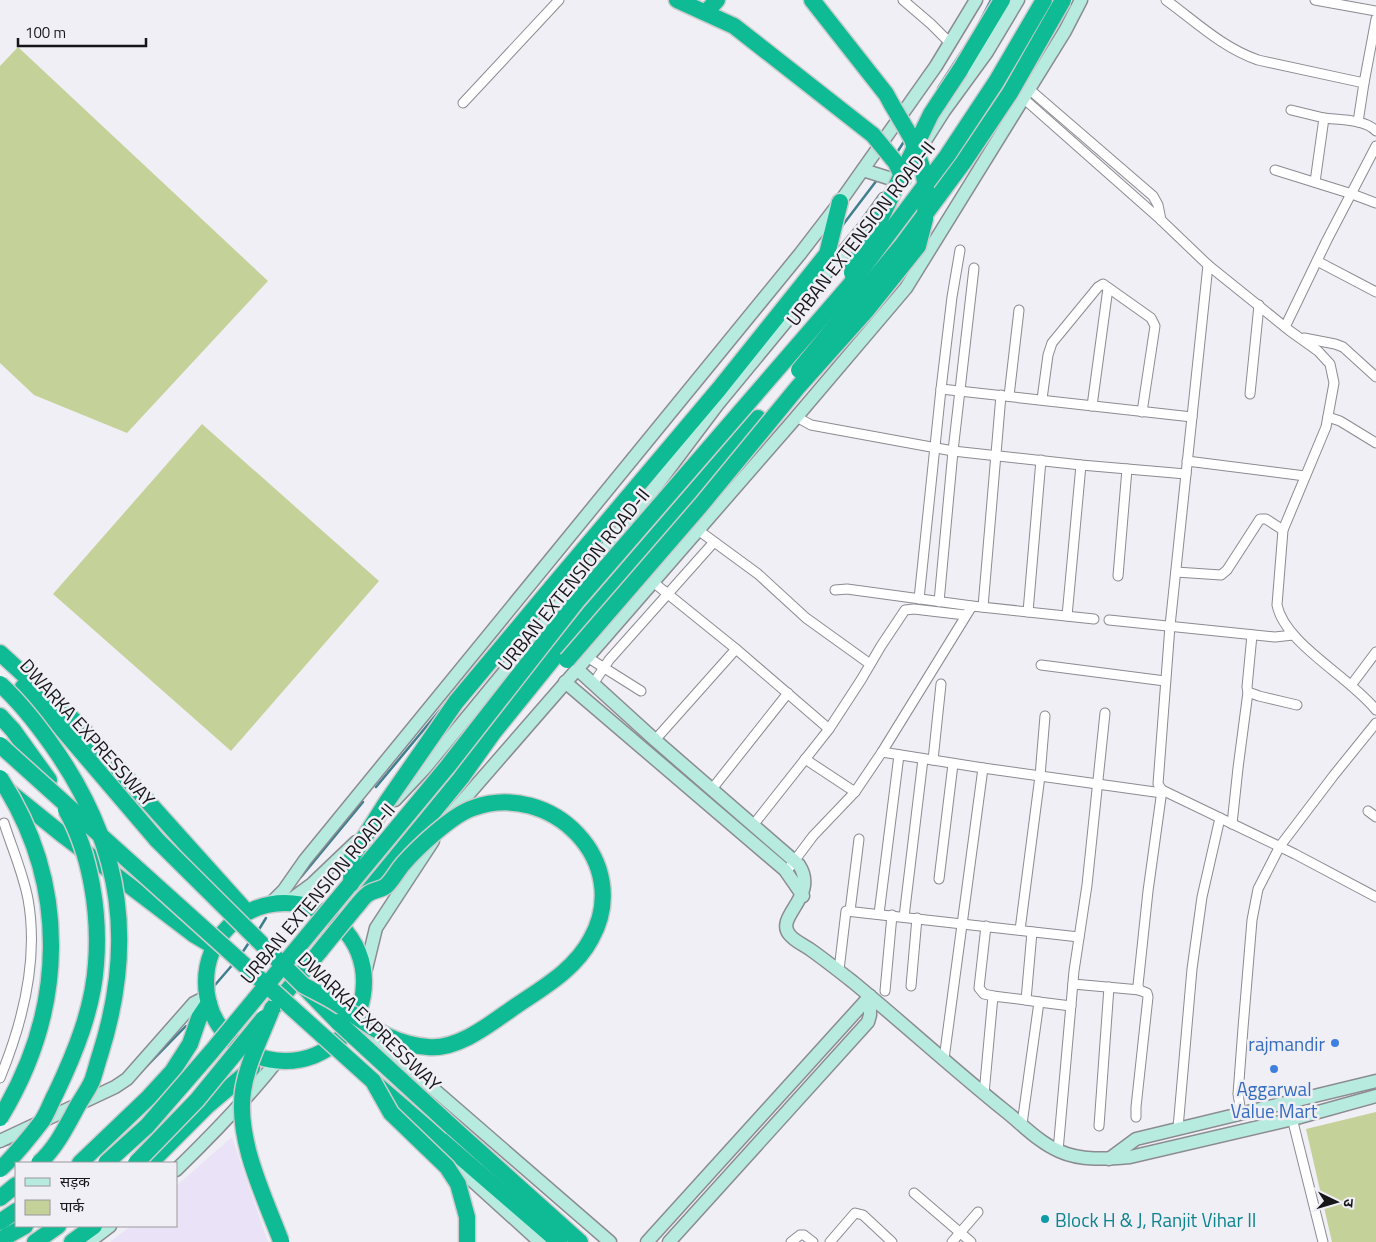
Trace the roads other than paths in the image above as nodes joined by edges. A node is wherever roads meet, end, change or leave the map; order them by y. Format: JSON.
{"nodes":[{"id":1,"x":559,"y":0,"type":"edge"},
{"id":2,"x":677,"y":0,"type":"edge"},
{"id":3,"x":812,"y":0,"type":"edge"},
{"id":4,"x":903,"y":0,"type":"edge"},
{"id":5,"x":976,"y":0,"type":"edge"},
{"id":6,"x":1002,"y":0,"type":"edge"},
{"id":7,"x":1018,"y":0,"type":"edge"},
{"id":8,"x":1044,"y":0,"type":"edge"},
{"id":9,"x":1063,"y":0,"type":"edge"},
{"id":10,"x":1081,"y":0,"type":"edge"},
{"id":11,"x":1166,"y":0,"type":"edge"},
{"id":12,"x":1315,"y":0,"type":"edge"},
{"id":13,"x":1353,"y":3,"type":"edge"},
{"id":14,"x":1376,"y":12,"type":"edge"},
{"id":15,"x":1376,"y":19,"type":"edge"},
{"id":16,"x":950,"y":43,"type":"junction"},
{"id":17,"x":1364,"y":83,"type":"junction"},
{"id":18,"x":1026,"y":93,"type":"junction"},
{"id":19,"x":463,"y":103,"type":"dead end"},
{"id":20,"x":1291,"y":110,"type":"dead end"},
{"id":21,"x":1324,"y":118,"type":"junction"},
{"id":22,"x":1358,"y":122,"type":"junction"},
{"id":23,"x":1376,"y":130,"type":"edge"},
{"id":24,"x":1376,"y":146,"type":"edge"},
{"id":25,"x":863,"y":170,"type":"junction"},
{"id":26,"x":1276,"y":170,"type":"dead end"},
{"id":27,"x":898,"y":181,"type":"junction"},
{"id":28,"x":1315,"y":182,"type":"junction"},
{"id":29,"x":1352,"y":194,"type":"junction"},
{"id":30,"x":840,"y":202,"type":"junction"},
{"id":31,"x":1376,"y":203,"type":"edge"},
{"id":32,"x":1161,"y":220,"type":"junction"},
{"id":33,"x":918,"y":246,"type":"junction"},
{"id":34,"x":960,"y":250,"type":"dead end"},
{"id":35,"x":1317,"y":261,"type":"junction"},
{"id":36,"x":1208,"y":265,"type":"junction"},
{"id":37,"x":974,"y":268,"type":"dead end"},
{"id":38,"x":850,"y":285,"type":"junction"},
{"id":39,"x":1108,"y":288,"type":"junction"},
{"id":40,"x":1376,"y":292,"type":"edge"},
{"id":41,"x":1259,"y":305,"type":"junction"},
{"id":42,"x":1019,"y":310,"type":"dead end"},
{"id":43,"x":1285,"y":327,"type":"junction"},
{"id":44,"x":1300,"y":338,"type":"junction"},
{"id":45,"x":1376,"y":377,"type":"edge"},
{"id":46,"x":941,"y":389,"type":"junction"},
{"id":47,"x":960,"y":392,"type":"junction"},
{"id":48,"x":1250,"y":394,"type":"dead end"},
{"id":49,"x":1005,"y":396,"type":"junction"},
{"id":50,"x":1042,"y":400,"type":"junction"},
{"id":51,"x":1092,"y":406,"type":"junction"},
{"id":52,"x":1142,"y":412,"type":"junction"},
{"id":53,"x":798,"y":415,"type":"junction"},
{"id":54,"x":1328,"y":416,"type":"junction"},
{"id":55,"x":1192,"y":417,"type":"junction"},
{"id":56,"x":1376,"y":443,"type":"edge"},
{"id":57,"x":936,"y":447,"type":"junction"},
{"id":58,"x":953,"y":451,"type":"junction"},
{"id":59,"x":995,"y":455,"type":"junction"},
{"id":60,"x":1041,"y":460,"type":"junction"},
{"id":61,"x":1187,"y":461,"type":"junction"},
{"id":62,"x":1081,"y":465,"type":"junction"},
{"id":63,"x":1127,"y":469,"type":"junction"},
{"id":64,"x":1186,"y":474,"type":"junction"},
{"id":65,"x":1305,"y":476,"type":"junction"},
{"id":66,"x":698,"y":530,"type":"junction"},
{"id":67,"x":1283,"y":530,"type":"junction"},
{"id":68,"x":714,"y":542,"type":"junction"},
{"id":69,"x":1176,"y":572,"type":"junction"},
{"id":70,"x":1118,"y":576,"type":"dead end"},
{"id":71,"x":653,"y":582,"type":"junction"},
{"id":72,"x":835,"y":590,"type":"dead end"},
{"id":73,"x":668,"y":594,"type":"junction"},
{"id":74,"x":919,"y":599,"type":"junction"},
{"id":75,"x":939,"y":602,"type":"junction"},
{"id":76,"x":972,"y":606,"type":"junction"},
{"id":77,"x":983,"y":607,"type":"junction"},
{"id":78,"x":1028,"y":612,"type":"junction"},
{"id":79,"x":965,"y":615,"type":"junction"},
{"id":80,"x":1066,"y":616,"type":"junction"},
{"id":81,"x":1094,"y":619,"type":"dead end"},
{"id":82,"x":1109,"y":620,"type":"dead end"},
{"id":83,"x":1170,"y":626,"type":"junction"},
{"id":84,"x":1252,"y":635,"type":"junction"},
{"id":85,"x":1292,"y":635,"type":"junction"},
{"id":86,"x":736,"y":649,"type":"junction"},
{"id":87,"x":1376,"y":652,"type":"edge"},
{"id":88,"x":0,"y":653,"type":"edge"},
{"id":89,"x":587,"y":657,"type":"junction"},
{"id":90,"x":0,"y":664,"type":"edge"},
{"id":91,"x":870,"y":664,"type":"junction"},
{"id":92,"x":1041,"y":665,"type":"dead end"},
{"id":93,"x":603,"y":667,"type":"junction"},
{"id":94,"x":577,"y":668,"type":"junction"},
{"id":95,"x":539,"y":676,"type":"junction"},
{"id":96,"x":1165,"y":681,"type":"junction"},
{"id":97,"x":565,"y":682,"type":"junction"},
{"id":98,"x":0,"y":684,"type":"edge"},
{"id":99,"x":593,"y":684,"type":"junction"},
{"id":100,"x":941,"y":684,"type":"dead end"},
{"id":101,"x":1352,"y":684,"type":"junction"},
{"id":102,"x":641,"y":691,"type":"dead end"},
{"id":103,"x":1248,"y":692,"type":"junction"},
{"id":104,"x":788,"y":693,"type":"junction"},
{"id":105,"x":1297,"y":705,"type":"dead end"},
{"id":106,"x":1376,"y":710,"type":"edge"},
{"id":107,"x":1105,"y":713,"type":"dead end"},
{"id":108,"x":0,"y":716,"type":"edge"},
{"id":109,"x":1045,"y":716,"type":"dead end"},
{"id":110,"x":1376,"y":723,"type":"edge"},
{"id":111,"x":829,"y":729,"type":"junction"},
{"id":112,"x":655,"y":740,"type":"junction"},
{"id":113,"x":0,"y":745,"type":"edge"},
{"id":114,"x":882,"y":752,"type":"junction"},
{"id":115,"x":899,"y":755,"type":"junction"},
{"id":116,"x":805,"y":759,"type":"junction"},
{"id":117,"x":923,"y":759,"type":"junction"},
{"id":118,"x":933,"y":760,"type":"junction"},
{"id":119,"x":953,"y":764,"type":"junction"},
{"id":120,"x":983,"y":768,"type":"junction"},
{"id":121,"x":1040,"y":776,"type":"junction"},
{"id":122,"x":0,"y":778,"type":"edge"},
{"id":123,"x":0,"y":783,"type":"edge"},
{"id":124,"x":1098,"y":785,"type":"junction"},
{"id":125,"x":712,"y":789,"type":"junction"},
{"id":126,"x":855,"y":792,"type":"junction"},
{"id":127,"x":1162,"y":792,"type":"junction"},
{"id":128,"x":1220,"y":818,"type":"junction"},
{"id":129,"x":4,"y":823,"type":"dead end"},
{"id":130,"x":754,"y":824,"type":"junction"},
{"id":131,"x":1232,"y":824,"type":"junction"},
{"id":132,"x":859,"y":839,"type":"dead end"},
{"id":133,"x":1280,"y":846,"type":"junction"},
{"id":134,"x":794,"y":860,"type":"junction"},
{"id":135,"x":786,"y":872,"type":"junction"},
{"id":136,"x":939,"y":878,"type":"dead end"},
{"id":137,"x":351,"y":884,"type":"junction"},
{"id":138,"x":366,"y":894,"type":"junction"},
{"id":139,"x":803,"y":896,"type":"junction"},
{"id":140,"x":1376,"y":897,"type":"edge"},
{"id":141,"x":286,"y":903,"type":"junction"},
{"id":142,"x":270,"y":904,"type":"junction"},
{"id":143,"x":850,"y":911,"type":"junction"},
{"id":144,"x":248,"y":912,"type":"junction"},
{"id":145,"x":879,"y":914,"type":"junction"},
{"id":146,"x":892,"y":915,"type":"junction"},
{"id":147,"x":904,"y":917,"type":"junction"},
{"id":148,"x":917,"y":918,"type":"junction"},
{"id":149,"x":962,"y":925,"type":"junction"},
{"id":150,"x":986,"y":926,"type":"junction"},
{"id":151,"x":1020,"y":930,"type":"junction"},
{"id":152,"x":1032,"y":932,"type":"junction"},
{"id":153,"x":1079,"y":937,"type":"junction"},
{"id":154,"x":214,"y":947,"type":"junction"},
{"id":155,"x":839,"y":970,"type":"junction"},
{"id":156,"x":364,"y":977,"type":"junction"},
{"id":157,"x":1073,"y":984,"type":"junction"},
{"id":158,"x":303,"y":985,"type":"junction"},
{"id":159,"x":912,"y":986,"type":"dead end"},
{"id":160,"x":1108,"y":987,"type":"junction"},
{"id":161,"x":1140,"y":990,"type":"junction"},
{"id":162,"x":885,"y":991,"type":"dead end"},
{"id":163,"x":870,"y":996,"type":"junction"},
{"id":164,"x":993,"y":996,"type":"junction"},
{"id":165,"x":209,"y":999,"type":"junction"},
{"id":166,"x":1026,"y":1000,"type":"junction"},
{"id":167,"x":1039,"y":1002,"type":"junction"},
{"id":168,"x":1071,"y":1006,"type":"junction"},
{"id":169,"x":272,"y":1008,"type":"junction"},
{"id":170,"x":354,"y":1021,"type":"junction"},
{"id":171,"x":327,"y":1049,"type":"junction"},
{"id":172,"x":944,"y":1059,"type":"junction"},
{"id":173,"x":270,"y":1060,"type":"junction"},
{"id":174,"x":0,"y":1078,"type":"edge"},
{"id":175,"x":373,"y":1081,"type":"junction"},
{"id":176,"x":1376,"y":1081,"type":"edge"},
{"id":177,"x":984,"y":1094,"type":"junction"},
{"id":178,"x":1376,"y":1096,"type":"edge"},
{"id":179,"x":197,"y":1100,"type":"junction"},
{"id":180,"x":1288,"y":1102,"type":"junction"},
{"id":181,"x":1241,"y":1113,"type":"junction"},
{"id":182,"x":1136,"y":1117,"type":"dead end"},
{"id":183,"x":0,"y":1118,"type":"edge"},
{"id":184,"x":1293,"y":1119,"type":"junction"},
{"id":185,"x":1022,"y":1124,"type":"junction"},
{"id":186,"x":1099,"y":1126,"type":"dead end"},
{"id":187,"x":1178,"y":1128,"type":"junction"},
{"id":188,"x":0,"y":1141,"type":"edge"},
{"id":189,"x":1058,"y":1151,"type":"junction"},
{"id":190,"x":1109,"y":1159,"type":"junction"},
{"id":191,"x":40,"y":1162,"type":"edge"},
{"id":192,"x":81,"y":1162,"type":"edge"},
{"id":193,"x":107,"y":1162,"type":"edge"},
{"id":194,"x":137,"y":1162,"type":"edge"},
{"id":195,"x":152,"y":1162,"type":"edge"},
{"id":196,"x":152,"y":1162,"type":"edge"},
{"id":197,"x":178,"y":1168,"type":"edge"},
{"id":198,"x":0,"y":1169,"type":"edge"},
{"id":199,"x":15,"y":1186,"type":"edge"},
{"id":200,"x":914,"y":1193,"type":"dead end"},
{"id":201,"x":0,"y":1198,"type":"edge"},
{"id":202,"x":15,"y":1212,"type":"edge"},
{"id":203,"x":978,"y":1212,"type":"dead end"},
{"id":204,"x":0,"y":1222,"type":"edge"},
{"id":205,"x":22,"y":1227,"type":"edge"},
{"id":206,"x":57,"y":1227,"type":"edge"},
{"id":207,"x":76,"y":1227,"type":"edge"},
{"id":208,"x":93,"y":1227,"type":"edge"},
{"id":209,"x":109,"y":1227,"type":"edge"},
{"id":210,"x":660,"y":1228,"type":"junction"},
{"id":211,"x":960,"y":1232,"type":"junction"},
{"id":212,"x":0,"y":1240,"type":"edge"},
{"id":213,"x":670,"y":1240,"type":"edge"},
{"id":214,"x":36,"y":1242,"type":"edge"},
{"id":215,"x":55,"y":1242,"type":"edge"},
{"id":216,"x":72,"y":1242,"type":"edge"},
{"id":217,"x":89,"y":1242,"type":"edge"},
{"id":218,"x":281,"y":1242,"type":"edge"},
{"id":219,"x":467,"y":1242,"type":"edge"},
{"id":220,"x":540,"y":1242,"type":"edge"},
{"id":221,"x":558,"y":1242,"type":"edge"},
{"id":222,"x":580,"y":1242,"type":"edge"},
{"id":223,"x":610,"y":1242,"type":"edge"},
{"id":224,"x":647,"y":1242,"type":"edge"},
{"id":225,"x":791,"y":1242,"type":"edge"},
{"id":226,"x":813,"y":1242,"type":"edge"},
{"id":227,"x":830,"y":1242,"type":"edge"},
{"id":228,"x":892,"y":1242,"type":"edge"},
{"id":229,"x":952,"y":1242,"type":"edge"},
{"id":230,"x":971,"y":1242,"type":"edge"},
{"id":231,"x":1323,"y":1242,"type":"edge"}],
"edges":[{"from":1,"to":19,"type":"street"},
{"from":2,"to":33,"type":"highway","bridge":true},
{"from":3,"to":33,"type":"highway","bridge":true},
{"from":4,"to":16,"type":"street"},
{"from":5,"to":16,"type":"street"},
{"from":6,"to":38,"type":"highway","bridge":true},
{"from":7,"to":27,"type":"street"},
{"from":8,"to":38,"type":"highway","name":"URBAN EXTENSION ROAD-II","bridge":true},
{"from":9,"to":95,"type":"highway","name":"URBAN EXTENSION ROAD-II","bridge":true},
{"from":10,"to":18,"type":"street"},
{"from":11,"to":17,"type":"street"},
{"from":12,"to":13,"type":"street"},
{"from":13,"to":14,"type":"street"},
{"from":15,"to":17,"type":"street"},
{"from":16,"to":25,"type":"street"},
{"from":17,"to":22,"type":"street"},
{"from":18,"to":32,"type":"street"},
{"from":18,"to":32,"type":"street"},
{"from":18,"to":53,"type":"street"},
{"from":20,"to":21,"type":"street"},
{"from":21,"to":22,"type":"street"},
{"from":21,"to":28,"type":"street"},
{"from":22,"to":23,"type":"street"},
{"from":24,"to":29,"type":"street"},
{"from":25,"to":27,"type":"street"},
{"from":25,"to":30,"type":"street"},
{"from":26,"to":28,"type":"street"},
{"from":27,"to":141,"type":"street"},
{"from":28,"to":29,"type":"street"},
{"from":29,"to":31,"type":"street"},
{"from":29,"to":35,"type":"street"},
{"from":30,"to":137,"type":"highway","bridge":true},
{"from":30,"to":142,"type":"street"},
{"from":32,"to":36,"type":"street"},
{"from":33,"to":95,"type":"highway","bridge":true},
{"from":34,"to":46,"type":"street"},
{"from":35,"to":40,"type":"street"},
{"from":35,"to":43,"type":"street"},
{"from":36,"to":41,"type":"street"},
{"from":36,"to":55,"type":"street"},
{"from":37,"to":47,"type":"street"},
{"from":38,"to":137,"type":"highway","name":"URBAN EXTENSION ROAD-II","bridge":true},
{"from":39,"to":50,"type":"street"},
{"from":39,"to":51,"type":"street"},
{"from":39,"to":52,"type":"street"},
{"from":41,"to":43,"type":"street"},
{"from":41,"to":48,"type":"street"},
{"from":42,"to":49,"type":"street"},
{"from":43,"to":44,"type":"street"},
{"from":44,"to":45,"type":"street"},
{"from":44,"to":54,"type":"street"},
{"from":46,"to":47,"type":"street"},
{"from":46,"to":57,"type":"street"},
{"from":47,"to":49,"type":"street"},
{"from":47,"to":58,"type":"street"},
{"from":49,"to":50,"type":"street"},
{"from":49,"to":59,"type":"street"},
{"from":50,"to":51,"type":"street"},
{"from":51,"to":52,"type":"street"},
{"from":52,"to":55,"type":"street"},
{"from":53,"to":57,"type":"street"},
{"from":53,"to":66,"type":"street"},
{"from":54,"to":56,"type":"street"},
{"from":54,"to":65,"type":"street"},
{"from":55,"to":61,"type":"street"},
{"from":57,"to":58,"type":"street"},
{"from":57,"to":74,"type":"street"},
{"from":58,"to":59,"type":"street"},
{"from":58,"to":75,"type":"street"},
{"from":59,"to":60,"type":"street"},
{"from":59,"to":77,"type":"street"},
{"from":60,"to":62,"type":"street"},
{"from":60,"to":78,"type":"street"},
{"from":61,"to":64,"type":"street"},
{"from":61,"to":65,"type":"street"},
{"from":62,"to":63,"type":"street"},
{"from":62,"to":80,"type":"street"},
{"from":63,"to":64,"type":"street"},
{"from":63,"to":70,"type":"street"},
{"from":64,"to":69,"type":"street"},
{"from":65,"to":67,"type":"street"},
{"from":66,"to":68,"type":"street"},
{"from":66,"to":71,"type":"street"},
{"from":67,"to":69,"type":"street"},
{"from":67,"to":85,"type":"street"},
{"from":68,"to":73,"type":"street"},
{"from":68,"to":91,"type":"street"},
{"from":69,"to":83,"type":"street"},
{"from":71,"to":73,"type":"street"},
{"from":71,"to":89,"type":"street"},
{"from":72,"to":74,"type":"street"},
{"from":73,"to":86,"type":"street"},
{"from":73,"to":93,"type":"street"},
{"from":74,"to":75,"type":"street"},
{"from":75,"to":76,"type":"street"},
{"from":76,"to":77,"type":"street"},
{"from":76,"to":79,"type":"street"},
{"from":77,"to":78,"type":"street"},
{"from":78,"to":80,"type":"street"},
{"from":79,"to":91,"type":"street"},
{"from":79,"to":114,"type":"street"},
{"from":80,"to":81,"type":"street"},
{"from":82,"to":83,"type":"street"},
{"from":83,"to":84,"type":"street"},
{"from":83,"to":96,"type":"street"},
{"from":84,"to":85,"type":"street"},
{"from":84,"to":103,"type":"street"},
{"from":85,"to":101,"type":"street"},
{"from":86,"to":104,"type":"street"},
{"from":86,"to":112,"type":"street"},
{"from":87,"to":101,"type":"street"},
{"from":88,"to":144,"type":"highway"},
{"from":89,"to":93,"type":"street"},
{"from":89,"to":94,"type":"street"},
{"from":90,"to":158,"type":"highway","name":"DWARKA EXPRESSWAY","bridge":true},
{"from":91,"to":111,"type":"street"},
{"from":92,"to":96,"type":"street"},
{"from":93,"to":99,"type":"street"},
{"from":93,"to":102,"type":"street"},
{"from":94,"to":97,"type":"street"},
{"from":94,"to":99,"type":"street"},
{"from":95,"to":138,"type":"highway","name":"URBAN EXTENSION ROAD-II"},
{"from":96,"to":127,"type":"street"},
{"from":97,"to":135,"type":"street"},
{"from":97,"to":156,"type":"street"},
{"from":98,"to":191,"type":"highway","name":"DWARKA EXPRESSWAY","bridge":true},
{"from":99,"to":112,"type":"street"},
{"from":100,"to":118,"type":"street"},
{"from":101,"to":106,"type":"street"},
{"from":103,"to":105,"type":"street"},
{"from":103,"to":131,"type":"street"},
{"from":104,"to":111,"type":"street"},
{"from":104,"to":125,"type":"street"},
{"from":107,"to":124,"type":"street"},
{"from":108,"to":198,"type":"highway","bridge":true},
{"from":109,"to":121,"type":"street"},
{"from":110,"to":133,"type":"street"},
{"from":111,"to":116,"type":"street"},
{"from":112,"to":125,"type":"street"},
{"from":113,"to":175,"type":"highway","name":"DWARKA EXPRESSWAY","bridge":true},
{"from":114,"to":115,"type":"street"},
{"from":114,"to":126,"type":"street"},
{"from":115,"to":117,"type":"street"},
{"from":115,"to":145,"type":"street"},
{"from":116,"to":126,"type":"street"},
{"from":116,"to":130,"type":"street"},
{"from":117,"to":118,"type":"street"},
{"from":117,"to":147,"type":"street"},
{"from":118,"to":119,"type":"street"},
{"from":119,"to":120,"type":"street"},
{"from":119,"to":136,"type":"street"},
{"from":120,"to":121,"type":"street"},
{"from":120,"to":149,"type":"street"},
{"from":121,"to":124,"type":"street"},
{"from":121,"to":151,"type":"street"},
{"from":122,"to":183,"type":"highway","bridge":true},
{"from":123,"to":154,"type":"highway"},
{"from":124,"to":127,"type":"street"},
{"from":124,"to":153,"type":"street"},
{"from":125,"to":130,"type":"street"},
{"from":126,"to":134,"type":"street"},
{"from":127,"to":128,"type":"street"},
{"from":127,"to":161,"type":"street"},
{"from":128,"to":131,"type":"street"},
{"from":128,"to":187,"type":"street"},
{"from":129,"to":174,"type":"street"},
{"from":130,"to":134,"type":"street"},
{"from":131,"to":133,"type":"street"},
{"from":132,"to":143,"type":"street"},
{"from":133,"to":140,"type":"street"},
{"from":133,"to":181,"type":"street"},
{"from":134,"to":135,"type":"street"},
{"from":134,"to":139,"type":"street"},
{"from":135,"to":139,"type":"street"},
{"from":137,"to":193,"type":"highway","name":"URBAN EXTENSION ROAD-II","bridge":true},
{"from":138,"to":158,"type":"highway","bridge":true},
{"from":138,"to":169,"type":"highway","name":"URBAN EXTENSION ROAD-II","bridge":true},
{"from":139,"to":155,"type":"street"},
{"from":141,"to":142,"type":"highway"},
{"from":141,"to":156,"type":"highway"},
{"from":142,"to":144,"type":"highway"},
{"from":143,"to":145,"type":"street"},
{"from":143,"to":155,"type":"street"},
{"from":144,"to":154,"type":"highway"},
{"from":145,"to":146,"type":"street"},
{"from":146,"to":147,"type":"street"},
{"from":146,"to":162,"type":"street"},
{"from":147,"to":148,"type":"street"},
{"from":148,"to":149,"type":"street"},
{"from":148,"to":159,"type":"street"},
{"from":149,"to":150,"type":"street"},
{"from":149,"to":172,"type":"street"},
{"from":150,"to":151,"type":"street"},
{"from":150,"to":164,"type":"street"},
{"from":151,"to":152,"type":"street"},
{"from":152,"to":153,"type":"street"},
{"from":152,"to":166,"type":"street"},
{"from":153,"to":157,"type":"street"},
{"from":154,"to":165,"type":"highway"},
{"from":155,"to":163,"type":"street"},
{"from":156,"to":170,"type":"highway"},
{"from":157,"to":160,"type":"street"},
{"from":157,"to":168,"type":"street"},
{"from":158,"to":222,"type":"highway","name":"DWARKA EXPRESSWAY","bridge":true},
{"from":160,"to":161,"type":"street"},
{"from":160,"to":186,"type":"street"},
{"from":161,"to":182,"type":"street"},
{"from":163,"to":172,"type":"street"},
{"from":163,"to":210,"type":"street"},
{"from":163,"to":213,"type":"street"},
{"from":164,"to":166,"type":"street"},
{"from":164,"to":177,"type":"street"},
{"from":165,"to":173,"type":"highway"},
{"from":165,"to":188,"type":"street"},
{"from":165,"to":192,"type":"highway"},
{"from":166,"to":167,"type":"street"},
{"from":167,"to":168,"type":"street"},
{"from":167,"to":185,"type":"street"},
{"from":168,"to":189,"type":"street"},
{"from":169,"to":179,"type":"highway","name":"URBAN EXTENSION ROAD-II","bridge":true},
{"from":169,"to":218,"type":"highway","bridge":true},
{"from":170,"to":171,"type":"highway"},
{"from":170,"to":223,"type":"street"},
{"from":171,"to":173,"type":"highway"},
{"from":171,"to":220,"type":"street"},
{"from":172,"to":177,"type":"street"},
{"from":173,"to":195,"type":"highway"},
{"from":173,"to":197,"type":"street"},
{"from":175,"to":219,"type":"highway","bridge":true},
{"from":175,"to":221,"type":"highway","name":"DWARKA EXPRESSWAY"},
{"from":176,"to":180,"type":"street"},
{"from":177,"to":185,"type":"street"},
{"from":178,"to":184,"type":"street"},
{"from":179,"to":194,"type":"highway","name":"URBAN EXTENSION ROAD-II","bridge":true},
{"from":179,"to":196,"type":"highway"},
{"from":180,"to":181,"type":"street"},
{"from":180,"to":184,"type":"street"},
{"from":181,"to":187,"type":"street"},
{"from":184,"to":190,"type":"street"},
{"from":184,"to":231,"type":"street"},
{"from":185,"to":189,"type":"street"},
{"from":187,"to":190,"type":"street"},
{"from":189,"to":190,"type":"street"},
{"from":199,"to":201,"type":"highway"},
{"from":200,"to":211,"type":"street"},
{"from":202,"to":204,"type":"highway"},
{"from":203,"to":211,"type":"street"},
{"from":205,"to":212,"type":"highway"},
{"from":206,"to":214,"type":"highway"},
{"from":207,"to":215,"type":"highway"},
{"from":208,"to":216,"type":"highway"},
{"from":209,"to":217,"type":"street"},
{"from":210,"to":213,"type":"street"},
{"from":210,"to":224,"type":"street"},
{"from":211,"to":229,"type":"street"},
{"from":211,"to":230,"type":"street"},
{"from":225,"to":226,"type":"street"},
{"from":227,"to":228,"type":"street"}]}
